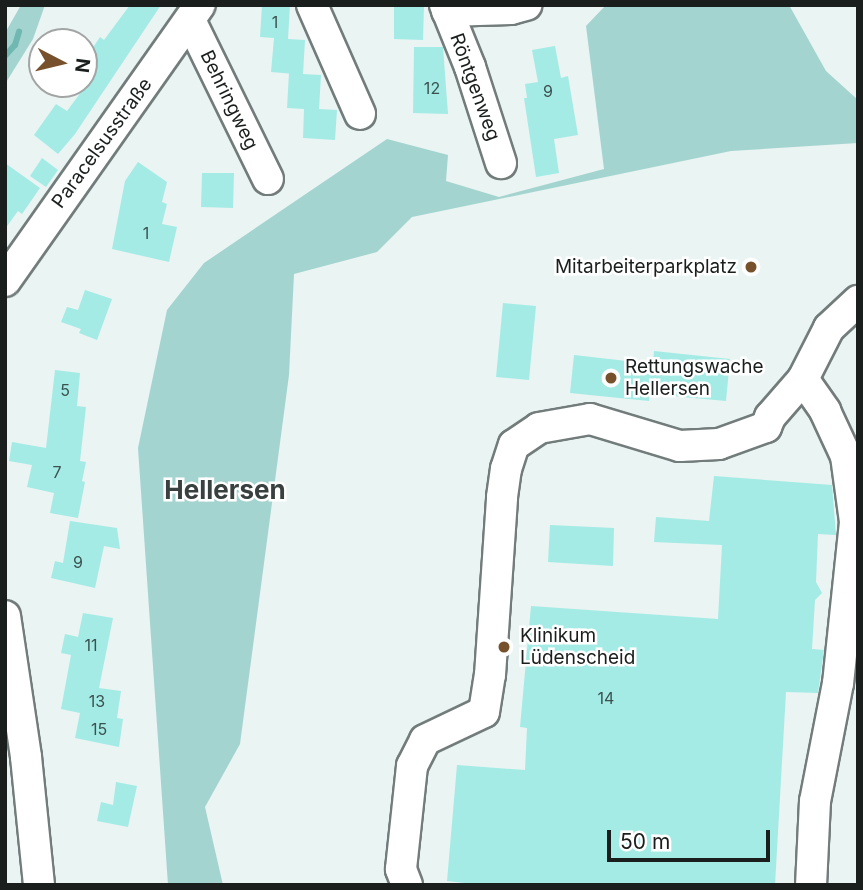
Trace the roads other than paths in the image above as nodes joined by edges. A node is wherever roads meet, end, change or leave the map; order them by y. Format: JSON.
{"nodes":[{"id":1,"x":312,"y":5,"type":"edge"},
{"id":2,"x":526,"y":5,"type":"edge"},
{"id":3,"x":446,"y":8,"type":"edge"},
{"id":4,"x":195,"y":13,"type":"edge"},
{"id":5,"x":360,"y":114,"type":"dead end"},
{"id":6,"x":501,"y":163,"type":"dead end"},
{"id":7,"x":268,"y":179,"type":"dead end"},
{"id":8,"x":5,"y":281,"type":"edge"},
{"id":9,"x":858,"y":300,"type":"edge"},
{"id":10,"x":803,"y":379,"type":"junction"},
{"id":11,"x":5,"y":616,"type":"edge"},
{"id":12,"x":40,"y":885,"type":"edge"},
{"id":13,"x":407,"y":885,"type":"edge"},
{"id":14,"x":810,"y":885,"type":"edge"}],
"edges":[{"from":1,"to":5,"type":"street"},
{"from":2,"to":3,"type":"street","name":"Röntgenweg"},
{"from":3,"to":6,"type":"street","name":"Röntgenweg"},
{"from":4,"to":7,"type":"street","name":"Behringweg"},
{"from":4,"to":8,"type":"street","name":"Paracelsusstraße"},
{"from":9,"to":10,"type":"street"},
{"from":10,"to":13,"type":"street"},
{"from":10,"to":14,"type":"street"},
{"from":11,"to":12,"type":"street"}]}
